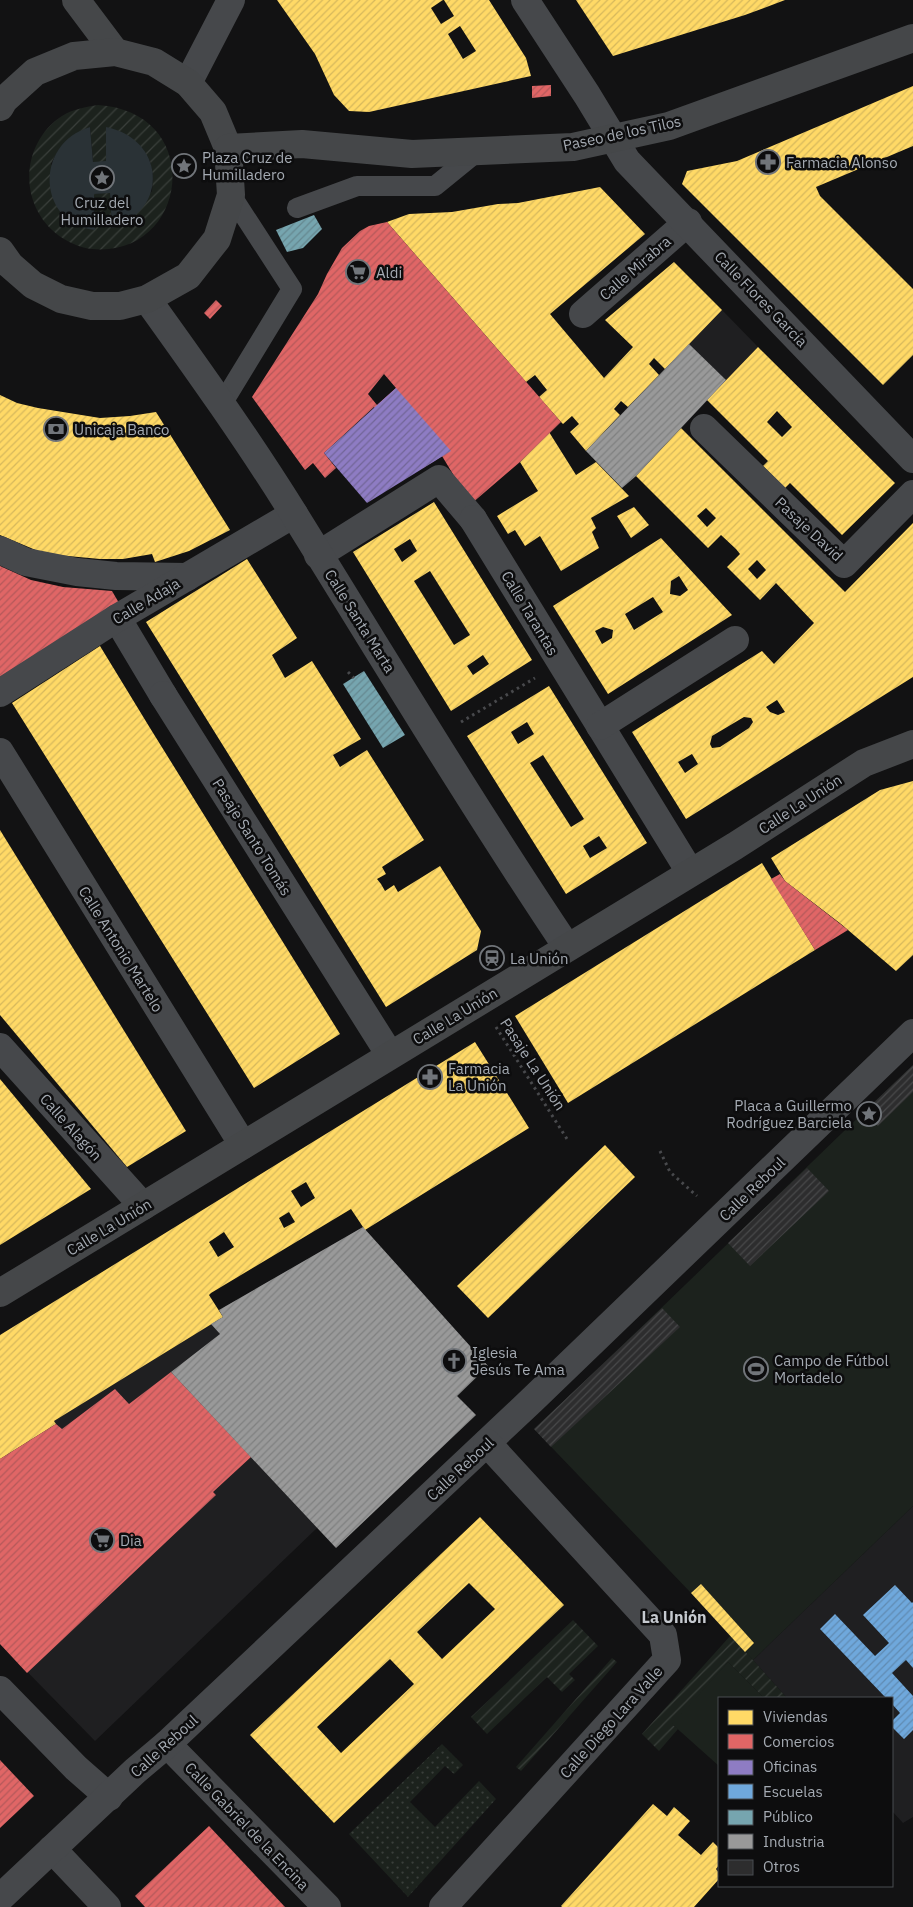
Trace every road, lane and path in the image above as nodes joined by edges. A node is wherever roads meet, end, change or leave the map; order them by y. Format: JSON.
{"nodes":[{"id":1,"x":76,"y":0,"type":"edge"},
{"id":2,"x":231,"y":0,"type":"edge"},
{"id":3,"x":525,"y":0,"type":"edge"},
{"id":4,"x":913,"y":38,"type":"edge"},
{"id":5,"x":115,"y":52,"type":"junction"},
{"id":6,"x":188,"y":83,"type":"junction"},
{"id":7,"x":2,"y":98,"type":"edge"},
{"id":8,"x":612,"y":138,"type":"junction"},
{"id":9,"x":228,"y":148,"type":"junction"},
{"id":10,"x":478,"y":151,"type":"junction"},
{"id":11,"x":231,"y":195,"type":"junction"},
{"id":12,"x":297,"y":208,"type":"dead end"},
{"id":13,"x":688,"y":222,"type":"junction"},
{"id":14,"x":3,"y":262,"type":"edge"},
{"id":15,"x":147,"y":299,"type":"junction"},
{"id":16,"x":583,"y":314,"type":"dead end"},
{"id":17,"x":222,"y":404,"type":"junction"},
{"id":18,"x":704,"y":428,"type":"dead end"},
{"id":19,"x":913,"y":459,"type":"edge"},
{"id":20,"x":913,"y":494,"type":"edge"},
{"id":21,"x":294,"y":514,"type":"junction"},
{"id":22,"x":0,"y":550,"type":"edge"},
{"id":23,"x":318,"y":555,"type":"junction"},
{"id":24,"x":186,"y":577,"type":"junction"},
{"id":25,"x":117,"y":618,"type":"junction"},
{"id":26,"x":735,"y":640,"type":"dead end"},
{"id":27,"x":560,"y":662,"type":"junction"},
{"id":28,"x":348,"y":672,"type":"dead end"},
{"id":29,"x":354,"y":678,"type":"dead end"},
{"id":30,"x":0,"y":693,"type":"edge"},
{"id":31,"x":460,"y":723,"type":"dead end"},
{"id":32,"x":600,"y":726,"type":"junction"},
{"id":33,"x":913,"y":744,"type":"edge"},
{"id":34,"x":0,"y":753,"type":"edge"},
{"id":35,"x":690,"y":872,"type":"junction"},
{"id":36,"x":567,"y":947,"type":"junction"},
{"id":37,"x":480,"y":1001,"type":"junction"},
{"id":38,"x":913,"y":1033,"type":"edge"},
{"id":39,"x":0,"y":1047,"type":"edge"},
{"id":40,"x":390,"y":1055,"type":"junction"},
{"id":41,"x":567,"y":1139,"type":"dead end"},
{"id":42,"x":243,"y":1145,"type":"junction"},
{"id":43,"x":660,"y":1151,"type":"dead end"},
{"id":44,"x":143,"y":1206,"type":"junction"},
{"id":45,"x":722,"y":1219,"type":"junction"},
{"id":46,"x":0,"y":1293,"type":"edge"},
{"id":47,"x":487,"y":1443,"type":"junction"},
{"id":48,"x":0,"y":1690,"type":"edge"},
{"id":49,"x":167,"y":1744,"type":"junction"},
{"id":50,"x":109,"y":1798,"type":"junction"},
{"id":51,"x":52,"y":1849,"type":"junction"},
{"id":52,"x":0,"y":1898,"type":"edge"},
{"id":53,"x":107,"y":1907,"type":"edge"},
{"id":54,"x":327,"y":1907,"type":"edge"},
{"id":55,"x":443,"y":1907,"type":"edge"}],
"edges":[{"from":1,"to":5,"type":"main road"},
{"from":2,"to":6,"type":"street"},
{"from":3,"to":8,"type":"street","name":"Calle Flores García"},
{"from":4,"to":8,"type":"main road","name":"Paseo de los Tilos"},
{"from":5,"to":6,"type":"main road"},
{"from":5,"to":7,"type":"main road"},
{"from":6,"to":9,"type":"main road"},
{"from":8,"to":10,"type":"main road","name":"Paseo de los Tilos"},
{"from":8,"to":13,"type":"street","name":"Calle Flores García"},
{"from":9,"to":10,"type":"main road","name":"Paseo de los Tilos"},
{"from":9,"to":11,"type":"main road"},
{"from":10,"to":12,"type":"lane"},
{"from":11,"to":15,"type":"main road"},
{"from":11,"to":17,"type":"lane"},
{"from":13,"to":16,"type":"street","name":"Calle Mirabra"},
{"from":13,"to":19,"type":"street","name":"Calle Flores García"},
{"from":14,"to":15,"type":"main road"},
{"from":15,"to":17,"type":"street","name":"Calle Santa Marta"},
{"from":17,"to":21,"type":"street","name":"Calle Santa Marta"},
{"from":18,"to":20,"type":"street","name":"Pasaje David"},
{"from":21,"to":23,"type":"street","name":"Calle Santa Marta"},
{"from":21,"to":24,"type":"street","name":"Calle Adaja"},
{"from":22,"to":24,"type":"street"},
{"from":23,"to":27,"type":"street","name":"Calle Tarantas"},
{"from":23,"to":36,"type":"street","name":"Calle Santa Marta"},
{"from":24,"to":25,"type":"street","name":"Calle Adaja"},
{"from":25,"to":30,"type":"street","name":"Calle Adaja"},
{"from":25,"to":40,"type":"street","name":"Pasaje Santo Tomás"},
{"from":26,"to":32,"type":"street"},
{"from":27,"to":31,"type":"path"},
{"from":27,"to":32,"type":"street","name":"Calle Tarantas"},
{"from":28,"to":29,"type":"path"},
{"from":32,"to":35,"type":"street","name":"Calle Tarantas"},
{"from":33,"to":35,"type":"main road","name":"Calle La Unión"},
{"from":34,"to":42,"type":"street","name":"Calle Antonio Martelo"},
{"from":35,"to":36,"type":"main road","name":"Calle La Unión"},
{"from":36,"to":37,"type":"main road","name":"Calle La Unión"},
{"from":37,"to":40,"type":"main road","name":"Calle La Unión"},
{"from":37,"to":41,"type":"path","name":"Pasaje La Unión"},
{"from":38,"to":45,"type":"street","name":"Calle Reboul"},
{"from":39,"to":44,"type":"street","name":"Calle Alagón"},
{"from":40,"to":42,"type":"main road","name":"Calle La Unión"},
{"from":42,"to":44,"type":"main road","name":"Calle La Unión"},
{"from":43,"to":45,"type":"path"},
{"from":44,"to":46,"type":"main road","name":"Calle La Unión"},
{"from":45,"to":47,"type":"street","name":"Calle Reboul"},
{"from":47,"to":49,"type":"street","name":"Calle Reboul"},
{"from":47,"to":55,"type":"street","name":"Calle Diego Lara Valle"},
{"from":48,"to":50,"type":"street"},
{"from":49,"to":50,"type":"street","name":"Calle Reboul"},
{"from":49,"to":54,"type":"street","name":"Calle Gabriel de la Encina"},
{"from":50,"to":51,"type":"street","name":"Calle Reboul"},
{"from":51,"to":52,"type":"street","name":"Calle Reboul"},
{"from":51,"to":53,"type":"street"}]}
